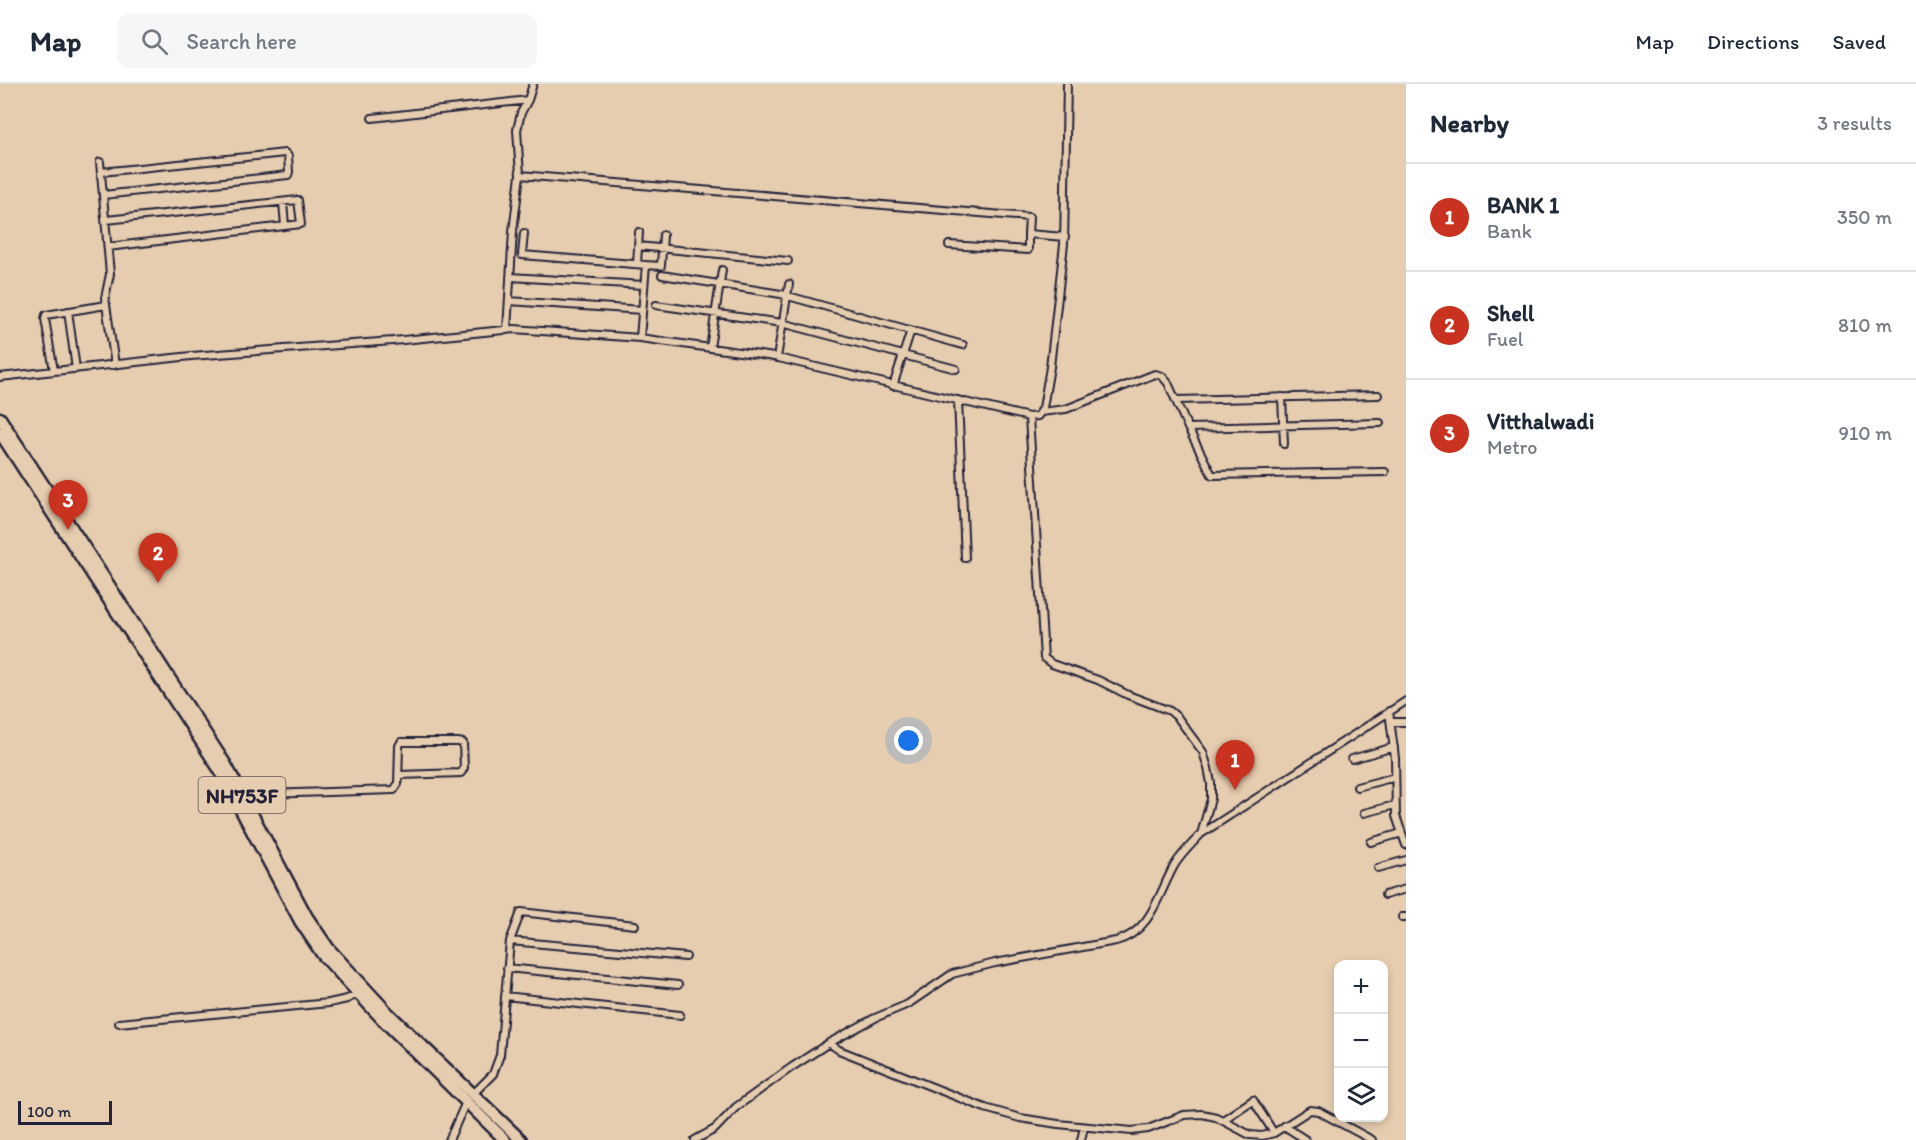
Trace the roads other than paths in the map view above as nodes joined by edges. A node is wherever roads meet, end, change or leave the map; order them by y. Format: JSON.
{"nodes":[{"id":1,"x":533,"y":84,"type":"edge"},
{"id":2,"x":1067,"y":84,"type":"edge"},
{"id":3,"x":528,"y":100,"type":"junction"},
{"id":4,"x":372,"y":118,"type":"dead end"},
{"id":5,"x":100,"y":162,"type":"dead end"},
{"id":6,"x":101,"y":172,"type":"junction"},
{"id":7,"x":520,"y":175,"type":"junction"},
{"id":8,"x":103,"y":195,"type":"junction"},
{"id":9,"x":283,"y":202,"type":"junction"},
{"id":10,"x":106,"y":220,"type":"junction"},
{"id":11,"x":285,"y":226,"type":"junction"},
{"id":12,"x":524,"y":232,"type":"dead end"},
{"id":13,"x":639,"y":232,"type":"dead end"},
{"id":14,"x":663,"y":234,"type":"dead end"},
{"id":15,"x":1028,"y":234,"type":"junction"},
{"id":16,"x":1065,"y":237,"type":"junction"},
{"id":17,"x":949,"y":245,"type":"dead end"},
{"id":18,"x":638,"y":246,"type":"junction"},
{"id":19,"x":108,"y":247,"type":"junction"},
{"id":20,"x":662,"y":249,"type":"junction"},
{"id":21,"x":788,"y":261,"type":"dead end"},
{"id":22,"x":637,"y":264,"type":"junction"},
{"id":23,"x":646,"y":265,"type":"junction"},
{"id":24,"x":722,"y":270,"type":"dead end"},
{"id":25,"x":662,"y":275,"type":"dead end"},
{"id":26,"x":510,"y":277,"type":"junction"},
{"id":27,"x":720,"y":284,"type":"junction"},
{"id":28,"x":789,"y":284,"type":"dead end"},
{"id":29,"x":644,"y":285,"type":"junction"},
{"id":30,"x":787,"y":296,"type":"junction"},
{"id":31,"x":509,"y":301,"type":"junction"},
{"id":32,"x":106,"y":305,"type":"junction"},
{"id":33,"x":656,"y":305,"type":"dead end"},
{"id":34,"x":68,"y":310,"type":"junction"},
{"id":35,"x":642,"y":310,"type":"junction"},
{"id":36,"x":715,"y":313,"type":"junction"},
{"id":37,"x":783,"y":324,"type":"junction"},
{"id":38,"x":507,"y":330,"type":"junction"},
{"id":39,"x":911,"y":330,"type":"junction"},
{"id":40,"x":640,"y":338,"type":"junction"},
{"id":41,"x":963,"y":345,"type":"dead end"},
{"id":42,"x":710,"y":348,"type":"junction"},
{"id":43,"x":903,"y":355,"type":"junction"},
{"id":44,"x":777,"y":358,"type":"junction"},
{"id":45,"x":115,"y":365,"type":"junction"},
{"id":46,"x":76,"y":369,"type":"junction"},
{"id":47,"x":956,"y":369,"type":"dead end"},
{"id":48,"x":54,"y":371,"type":"junction"},
{"id":49,"x":0,"y":377,"type":"edge"},
{"id":50,"x":893,"y":386,"type":"junction"},
{"id":51,"x":1378,"y":395,"type":"dead end"},
{"id":52,"x":1282,"y":397,"type":"junction"},
{"id":53,"x":958,"y":400,"type":"junction"},
{"id":54,"x":1176,"y":400,"type":"junction"},
{"id":55,"x":1041,"y":412,"type":"junction"},
{"id":56,"x":1029,"y":417,"type":"junction"},
{"id":57,"x":0,"y":418,"type":"edge"},
{"id":58,"x":1380,"y":423,"type":"dead end"},
{"id":59,"x":1283,"y":426,"type":"junction"},
{"id":60,"x":1188,"y":429,"type":"junction"},
{"id":61,"x":0,"y":433,"type":"edge"},
{"id":62,"x":1284,"y":444,"type":"dead end"},
{"id":63,"x":1385,"y":472,"type":"dead end"},
{"id":64,"x":965,"y":558,"type":"dead end"},
{"id":65,"x":1406,"y":700,"type":"edge"},
{"id":66,"x":1389,"y":711,"type":"junction"},
{"id":67,"x":1391,"y":722,"type":"junction"},
{"id":68,"x":1406,"y":722,"type":"edge"},
{"id":69,"x":1394,"y":747,"type":"junction"},
{"id":70,"x":1352,"y":759,"type":"dead end"},
{"id":71,"x":399,"y":775,"type":"junction"},
{"id":72,"x":1395,"y":777,"type":"junction"},
{"id":73,"x":1357,"y":787,"type":"dead end"},
{"id":74,"x":244,"y":800,"type":"junction"},
{"id":75,"x":1395,"y":805,"type":"junction"},
{"id":76,"x":1365,"y":813,"type":"dead end"},
{"id":77,"x":1402,"y":833,"type":"junction"},
{"id":78,"x":1201,"y":834,"type":"junction"},
{"id":79,"x":1371,"y":842,"type":"dead end"},
{"id":80,"x":1406,"y":845,"type":"edge"},
{"id":81,"x":1406,"y":860,"type":"edge"},
{"id":82,"x":1378,"y":868,"type":"dead end"},
{"id":83,"x":1406,"y":889,"type":"edge"},
{"id":84,"x":1385,"y":895,"type":"dead end"},
{"id":85,"x":635,"y":925,"type":"dead end"},
{"id":86,"x":510,"y":941,"type":"junction"},
{"id":87,"x":686,"y":957,"type":"dead end"},
{"id":88,"x":507,"y":968,"type":"junction"},
{"id":89,"x":678,"y":985,"type":"dead end"},
{"id":90,"x":358,"y":993,"type":"junction"},
{"id":91,"x":505,"y":996,"type":"junction"},
{"id":92,"x":680,"y":1015,"type":"dead end"},
{"id":93,"x":119,"y":1023,"type":"dead end"},
{"id":94,"x":829,"y":1043,"type":"junction"},
{"id":95,"x":470,"y":1098,"type":"junction"},
{"id":96,"x":1223,"y":1120,"type":"junction"},
{"id":97,"x":1284,"y":1126,"type":"junction"},
{"id":98,"x":1084,"y":1127,"type":"junction"},
{"id":99,"x":1270,"y":1136,"type":"edge"},
{"id":100,"x":449,"y":1140,"type":"edge"},
{"id":101,"x":505,"y":1140,"type":"edge"},
{"id":102,"x":521,"y":1140,"type":"edge"},
{"id":103,"x":695,"y":1140,"type":"edge"},
{"id":104,"x":1081,"y":1140,"type":"edge"},
{"id":105,"x":1306,"y":1140,"type":"edge"},
{"id":106,"x":1372,"y":1140,"type":"edge"}],
"edges":[{"from":1,"to":3,"type":"street"},
{"from":2,"to":16,"type":"street"},
{"from":3,"to":4,"type":"street"},
{"from":3,"to":7,"type":"street"},
{"from":5,"to":6,"type":"street"},
{"from":6,"to":8,"type":"street"},
{"from":6,"to":8,"type":"street"},
{"from":7,"to":15,"type":"street"},
{"from":7,"to":26,"type":"street"},
{"from":8,"to":10,"type":"street"},
{"from":9,"to":10,"type":"street"},
{"from":9,"to":11,"type":"street"},
{"from":9,"to":11,"type":"street"},
{"from":10,"to":19,"type":"street"},
{"from":11,"to":19,"type":"street"},
{"from":12,"to":22,"type":"street"},
{"from":13,"to":18,"type":"street"},
{"from":14,"to":20,"type":"street"},
{"from":15,"to":16,"type":"street"},
{"from":15,"to":17,"type":"street"},
{"from":16,"to":55,"type":"street"},
{"from":18,"to":20,"type":"street"},
{"from":18,"to":22,"type":"street"},
{"from":19,"to":32,"type":"street"},
{"from":20,"to":21,"type":"street"},
{"from":20,"to":23,"type":"street"},
{"from":22,"to":23,"type":"street"},
{"from":23,"to":29,"type":"street"},
{"from":24,"to":27,"type":"street"},
{"from":25,"to":27,"type":"street"},
{"from":26,"to":29,"type":"street"},
{"from":26,"to":31,"type":"street"},
{"from":27,"to":30,"type":"street"},
{"from":27,"to":36,"type":"street"},
{"from":28,"to":30,"type":"street"},
{"from":29,"to":35,"type":"street"},
{"from":30,"to":37,"type":"street"},
{"from":30,"to":39,"type":"street"},
{"from":31,"to":35,"type":"street"},
{"from":31,"to":38,"type":"street"},
{"from":32,"to":34,"type":"street"},
{"from":32,"to":45,"type":"street"},
{"from":33,"to":36,"type":"street"},
{"from":34,"to":46,"type":"street"},
{"from":34,"to":48,"type":"street"},
{"from":35,"to":40,"type":"street"},
{"from":36,"to":37,"type":"street"},
{"from":36,"to":42,"type":"street"},
{"from":37,"to":43,"type":"street"},
{"from":37,"to":44,"type":"street"},
{"from":38,"to":40,"type":"street"},
{"from":38,"to":45,"type":"street"},
{"from":39,"to":41,"type":"street"},
{"from":39,"to":43,"type":"street"},
{"from":40,"to":42,"type":"street"},
{"from":42,"to":44,"type":"street"},
{"from":43,"to":47,"type":"street"},
{"from":43,"to":50,"type":"street"},
{"from":44,"to":50,"type":"street"},
{"from":45,"to":46,"type":"street"},
{"from":46,"to":48,"type":"street"},
{"from":48,"to":49,"type":"street"},
{"from":50,"to":53,"type":"street"},
{"from":51,"to":52,"type":"street"},
{"from":52,"to":54,"type":"street"},
{"from":52,"to":59,"type":"street"},
{"from":53,"to":56,"type":"street"},
{"from":53,"to":64,"type":"street"},
{"from":54,"to":55,"type":"street"},
{"from":54,"to":60,"type":"street"},
{"from":55,"to":56,"type":"street"},
{"from":56,"to":78,"type":"street"},
{"from":57,"to":74,"type":"highway","number":"NH753F"},
{"from":58,"to":59,"type":"street"},
{"from":59,"to":60,"type":"street"},
{"from":59,"to":62,"type":"street"},
{"from":60,"to":63,"type":"street"},
{"from":61,"to":90,"type":"highway","number":"NH753F"},
{"from":65,"to":66,"type":"street"},
{"from":66,"to":67,"type":"street"},
{"from":66,"to":78,"type":"street"},
{"from":67,"to":68,"type":"street"},
{"from":67,"to":69,"type":"street"},
{"from":69,"to":70,"type":"street"},
{"from":69,"to":72,"type":"street"},
{"from":71,"to":71,"type":"street"},
{"from":71,"to":74,"type":"street"},
{"from":72,"to":73,"type":"street"},
{"from":72,"to":75,"type":"street"},
{"from":74,"to":95,"type":"highway","number":"NH753F"},
{"from":75,"to":76,"type":"street"},
{"from":75,"to":77,"type":"street"},
{"from":77,"to":79,"type":"street"},
{"from":77,"to":80,"type":"street"},
{"from":78,"to":94,"type":"street"},
{"from":81,"to":82,"type":"street"},
{"from":83,"to":84,"type":"street"},
{"from":85,"to":86,"type":"street"},
{"from":86,"to":87,"type":"street"},
{"from":86,"to":88,"type":"street"},
{"from":88,"to":89,"type":"street"},
{"from":88,"to":91,"type":"street"},
{"from":90,"to":93,"type":"street"},
{"from":90,"to":95,"type":"highway","number":"NH753F"},
{"from":91,"to":92,"type":"street"},
{"from":91,"to":95,"type":"street"},
{"from":94,"to":98,"type":"street"},
{"from":94,"to":103,"type":"street"},
{"from":95,"to":100,"type":"street"},
{"from":95,"to":101,"type":"highway","number":"NH753F"},
{"from":95,"to":102,"type":"highway","number":"NH753F"},
{"from":96,"to":98,"type":"street"},
{"from":96,"to":99,"type":"street"},
{"from":96,"to":99,"type":"street"},
{"from":97,"to":99,"type":"street"},
{"from":97,"to":105,"type":"street"},
{"from":97,"to":106,"type":"street"},
{"from":98,"to":104,"type":"street"}]}
